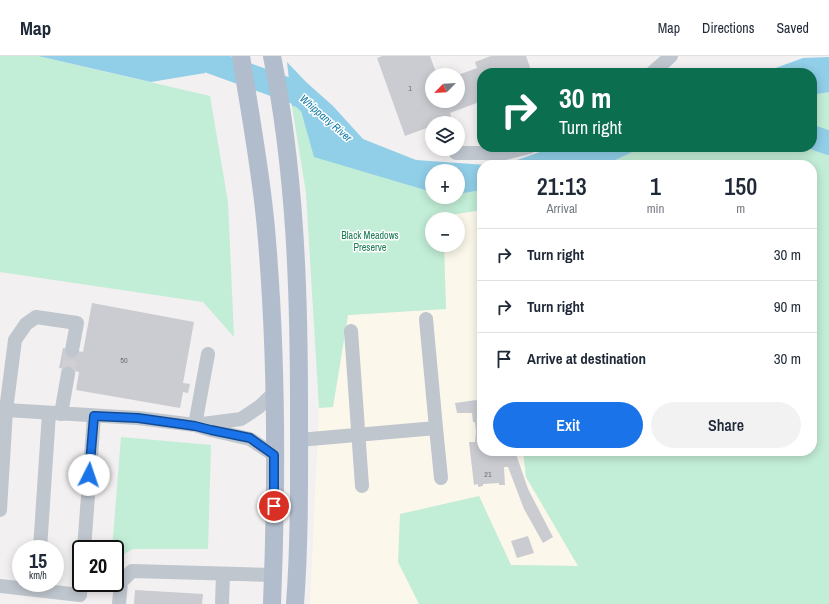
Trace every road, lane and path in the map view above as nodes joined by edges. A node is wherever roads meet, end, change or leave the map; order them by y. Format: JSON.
{"nodes":[{"id":1,"x":240,"y":56,"type":"edge"},
{"id":2,"x":671,"y":56,"type":"edge"},
{"id":3,"x":276,"y":61,"type":"edge"},
{"id":4,"x":658,"y":68,"type":"edge"},
{"id":5,"x":465,"y":152,"type":"edge"},
{"id":6,"x":510,"y":152,"type":"edge"},
{"id":7,"x":426,"y":319,"type":"dead end"},
{"id":8,"x":351,"y":331,"type":"dead end"},
{"id":9,"x":72,"y":350,"type":"tunnel mouth"},
{"id":10,"x":208,"y":354,"type":"dead end"},
{"id":11,"x":68,"y":374,"type":"tunnel mouth"},
{"id":12,"x":274,"y":393,"type":"junction"},
{"id":13,"x":6,"y":410,"type":"junction"},
{"id":14,"x":55,"y":413,"type":"junction"},
{"id":15,"x":94,"y":416,"type":"junction"},
{"id":16,"x":195,"y":426,"type":"junction"},
{"id":17,"x":436,"y":428,"type":"junction"},
{"id":18,"x":358,"y":435,"type":"junction"},
{"id":19,"x":299,"y":440,"type":"junction"},
{"id":20,"x":274,"y":455,"type":"junction"},
{"id":21,"x":441,"y":478,"type":"dead end"},
{"id":22,"x":362,"y":486,"type":"dead end"},
{"id":23,"x":0,"y":510,"type":"edge"},
{"id":24,"x":41,"y":540,"type":"edge"},
{"id":25,"x":85,"y":540,"type":"edge"},
{"id":26,"x":223,"y":574,"type":"junction"},
{"id":27,"x":273,"y":575,"type":"junction"},
{"id":28,"x":0,"y":586,"type":"edge"},
{"id":29,"x":12,"y":586,"type":"edge"},
{"id":30,"x":64,"y":592,"type":"edge"},
{"id":31,"x":80,"y":592,"type":"edge"},
{"id":32,"x":119,"y":604,"type":"edge"},
{"id":33,"x":222,"y":604,"type":"edge"},
{"id":34,"x":272,"y":604,"type":"edge"},
{"id":35,"x":296,"y":604,"type":"edge"}],
"edges":[{"from":1,"to":12,"type":"main road"},
{"from":2,"to":4,"type":"lane"},
{"from":3,"to":19,"type":"main road"},
{"from":5,"to":6,"type":"lane"},
{"from":7,"to":17,"type":"lane"},
{"from":8,"to":18,"type":"lane"},
{"from":9,"to":13,"type":"lane"},
{"from":10,"to":16,"type":"lane"},
{"from":11,"to":14,"type":"lane"},
{"from":12,"to":16,"type":"lane"},
{"from":12,"to":20,"type":"main road"},
{"from":13,"to":14,"type":"lane"},
{"from":13,"to":23,"type":"lane"},
{"from":14,"to":15,"type":"lane"},
{"from":14,"to":24,"type":"lane"},
{"from":15,"to":16,"type":"lane"},
{"from":15,"to":25,"type":"lane"},
{"from":16,"to":20,"type":"lane"},
{"from":17,"to":18,"type":"lane"},
{"from":17,"to":21,"type":"lane"},
{"from":18,"to":19,"type":"lane"},
{"from":18,"to":22,"type":"lane"},
{"from":19,"to":35,"type":"main road"},
{"from":20,"to":27,"type":"main road"},
{"from":26,"to":27,"type":"lane"},
{"from":26,"to":32,"type":"lane"},
{"from":26,"to":33,"type":"lane"},
{"from":27,"to":34,"type":"main road"},
{"from":28,"to":29,"type":"lane"},
{"from":30,"to":31,"type":"lane"}]}
